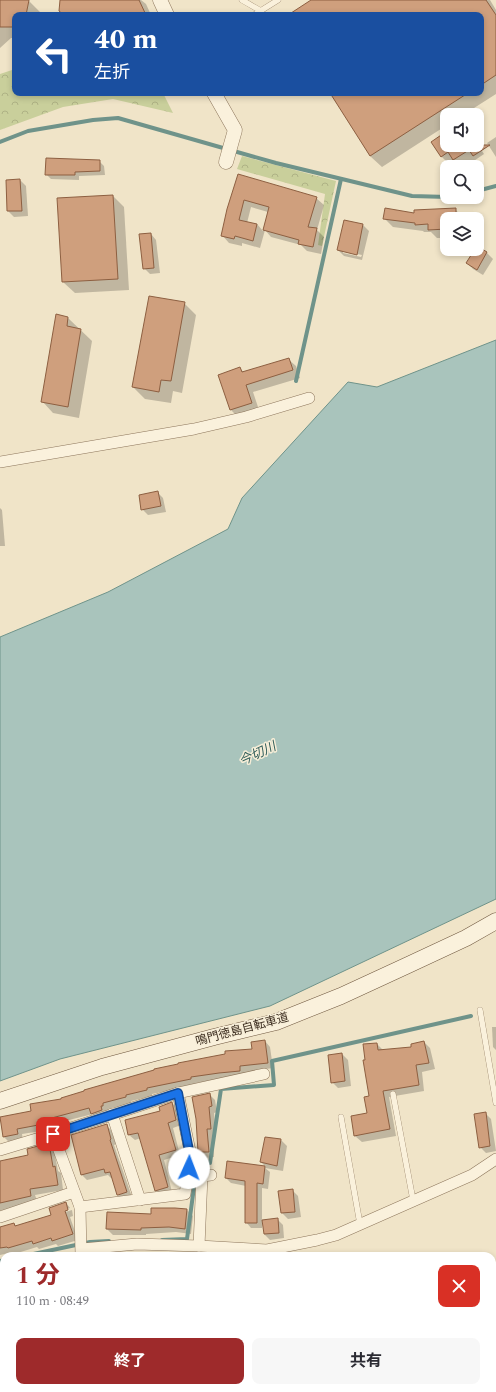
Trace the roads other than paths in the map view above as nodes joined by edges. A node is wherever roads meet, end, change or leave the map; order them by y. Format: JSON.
{"nodes":[{"id":1,"x":160,"y":0,"type":"edge"},
{"id":2,"x":242,"y":0,"type":"edge"},
{"id":3,"x":278,"y":0,"type":"edge"},
{"id":4,"x":261,"y":11,"type":"joint"},
{"id":5,"x":166,"y":12,"type":"edge"},
{"id":6,"x":216,"y":96,"type":"edge"},
{"id":7,"x":226,"y":162,"type":"dead end"},
{"id":8,"x":309,"y":398,"type":"dead end"},
{"id":9,"x":0,"y":462,"type":"edge"},
{"id":10,"x":496,"y":921,"type":"edge"},
{"id":11,"x":480,"y":1010,"type":"dead end"},
{"id":12,"x":264,"y":1074,"type":"dead end"},
{"id":13,"x":178,"y":1093,"type":"junction"},
{"id":14,"x":393,"y":1094,"type":"dead end"},
{"id":15,"x":0,"y":1101,"type":"edge"},
{"id":16,"x":496,"y":1103,"type":"edge"},
{"id":17,"x":112,"y":1114,"type":"junction"},
{"id":18,"x":341,"y":1117,"type":"dead end"},
{"id":19,"x":53,"y":1134,"type":"junction"},
{"id":20,"x":0,"y":1150,"type":"edge"},
{"id":21,"x":496,"y":1159,"type":"edge"},
{"id":22,"x":211,"y":1175,"type":"dead end"},
{"id":23,"x":74,"y":1192,"type":"junction"},
{"id":24,"x":140,"y":1200,"type":"junction"},
{"id":25,"x":413,"y":1200,"type":"junction"},
{"id":26,"x":80,"y":1207,"type":"junction"},
{"id":27,"x":0,"y":1217,"type":"edge"},
{"id":28,"x":360,"y":1224,"type":"junction"},
{"id":29,"x":199,"y":1246,"type":"junction"},
{"id":30,"x":82,"y":1252,"type":"edge"},
{"id":31,"x":88,"y":1252,"type":"edge"}],
"edges":[{"from":1,"to":5,"type":"street"},
{"from":2,"to":4,"type":"lane"},
{"from":3,"to":4,"type":"lane"},
{"from":6,"to":7,"type":"street"},
{"from":8,"to":9,"type":"street"},
{"from":10,"to":15,"type":"main road","name":"鳴門徳島自転車道"},
{"from":11,"to":16,"type":"lane"},
{"from":12,"to":13,"type":"street"},
{"from":13,"to":17,"type":"street"},
{"from":13,"to":24,"type":"street"},
{"from":14,"to":25,"type":"lane"},
{"from":17,"to":19,"type":"street"},
{"from":17,"to":24,"type":"street"},
{"from":18,"to":28,"type":"lane"},
{"from":19,"to":20,"type":"street"},
{"from":19,"to":23,"type":"street"},
{"from":21,"to":25,"type":"street"},
{"from":22,"to":29,"type":"street"},
{"from":23,"to":26,"type":"street"},
{"from":23,"to":27,"type":"street"},
{"from":24,"to":26,"type":"street"},
{"from":25,"to":28,"type":"street"},
{"from":26,"to":30,"type":"street"},
{"from":28,"to":29,"type":"street"},
{"from":29,"to":31,"type":"street"}]}
